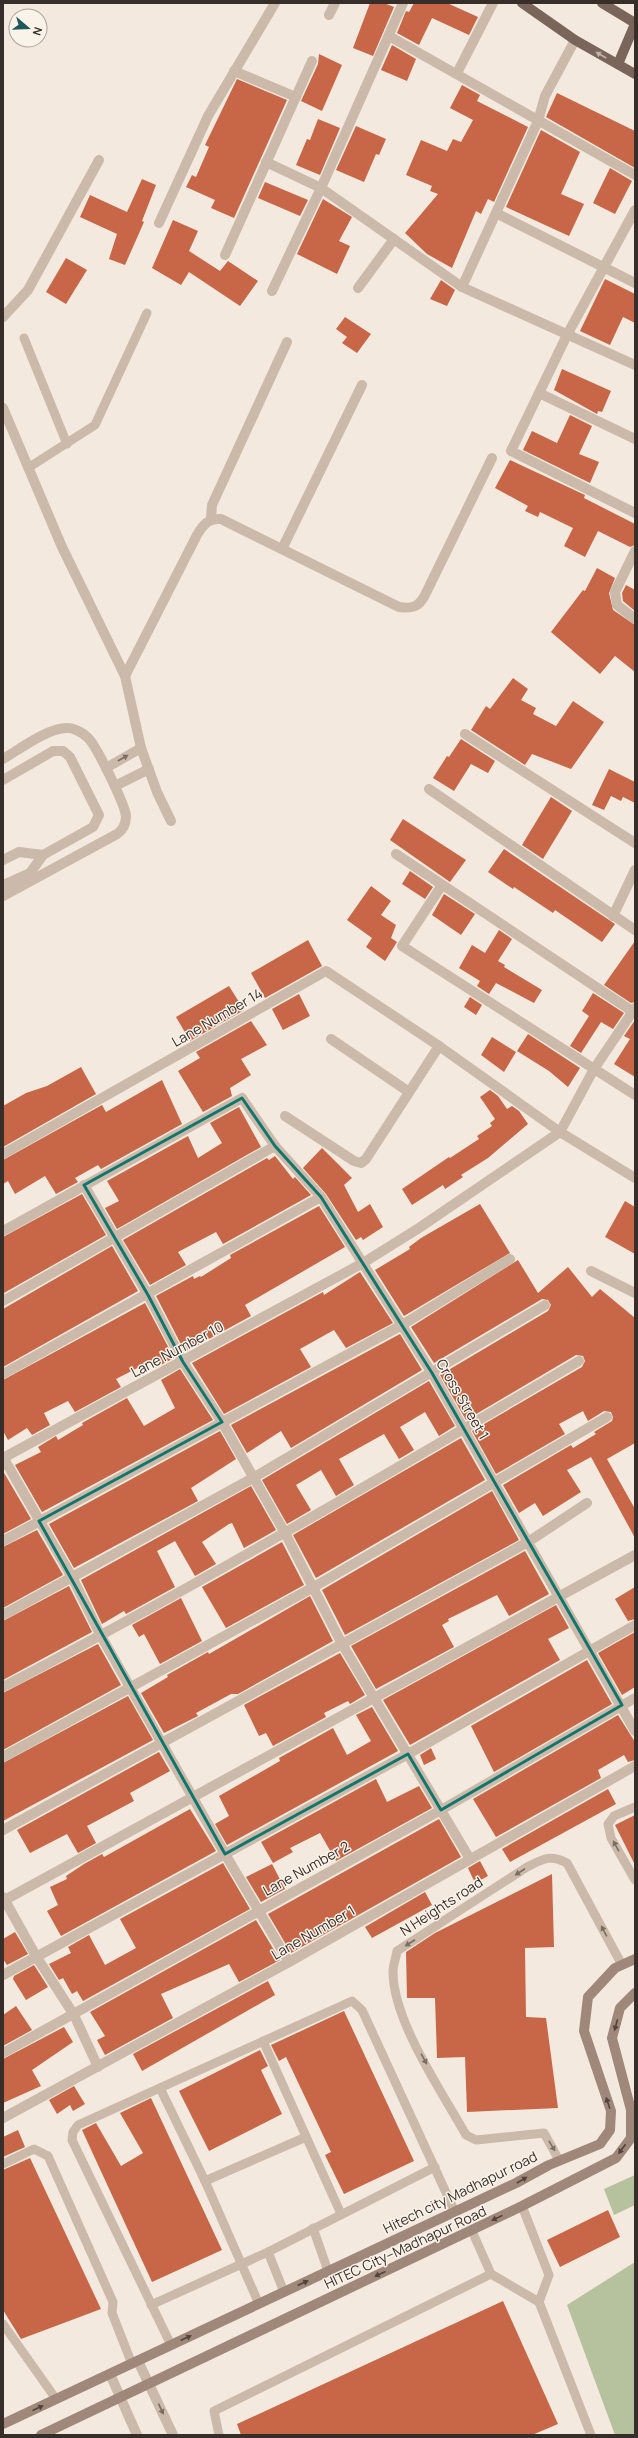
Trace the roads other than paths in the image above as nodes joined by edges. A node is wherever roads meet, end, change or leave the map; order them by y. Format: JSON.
{"nodes":[{"id":1,"x":275,"y":3,"type":"edge"},
{"id":2,"x":334,"y":3,"type":"edge"},
{"id":3,"x":404,"y":3,"type":"edge"},
{"id":4,"x":493,"y":3,"type":"edge"},
{"id":5,"x":522,"y":3,"type":"edge"},
{"id":6,"x":608,"y":5,"type":"edge"},
{"id":7,"x":329,"y":15,"type":"dead end"},
{"id":8,"x":635,"y":23,"type":"edge"},
{"id":9,"x":388,"y":36,"type":"junction"},
{"id":10,"x":575,"y":40,"type":"junction"},
{"id":11,"x":312,"y":61,"type":"dead end"},
{"id":12,"x":618,"y":64,"type":"junction"},
{"id":13,"x":234,"y":71,"type":"junction"},
{"id":14,"x":457,"y":73,"type":"junction"},
{"id":15,"x":635,"y":74,"type":"edge"},
{"id":16,"x":296,"y":97,"type":"junction"},
{"id":17,"x":538,"y":121,"type":"junction"},
{"id":18,"x":99,"y":160,"type":"dead end"},
{"id":19,"x":266,"y":162,"type":"junction"},
{"id":20,"x":635,"y":175,"type":"edge"},
{"id":21,"x":321,"y":188,"type":"junction"},
{"id":22,"x":635,"y":210,"type":"edge"},
{"id":23,"x":496,"y":213,"type":"junction"},
{"id":24,"x":159,"y":223,"type":"dead end"},
{"id":25,"x":394,"y":239,"type":"junction"},
{"id":26,"x":225,"y":255,"type":"dead end"},
{"id":27,"x":604,"y":269,"type":"junction"},
{"id":28,"x":635,"y":283,"type":"edge"},
{"id":29,"x":462,"y":287,"type":"junction"},
{"id":30,"x":358,"y":288,"type":"dead end"},
{"id":31,"x":272,"y":291,"type":"dead end"},
{"id":32,"x":147,"y":313,"type":"dead end"},
{"id":33,"x":3,"y":317,"type":"edge"},
{"id":34,"x":567,"y":335,"type":"junction"},
{"id":35,"x":24,"y":338,"type":"dead end"},
{"id":36,"x":287,"y":342,"type":"dead end"},
{"id":37,"x":635,"y":365,"type":"edge"},
{"id":38,"x":362,"y":385,"type":"dead end"},
{"id":39,"x":539,"y":393,"type":"junction"},
{"id":40,"x":3,"y":408,"type":"edge"},
{"id":41,"x":635,"y":439,"type":"edge"},
{"id":42,"x":67,"y":444,"type":"junction"},
{"id":43,"x":492,"y":458,"type":"dead end"},
{"id":44,"x":28,"y":468,"type":"junction"},
{"id":45,"x":635,"y":513,"type":"edge"},
{"id":46,"x":211,"y":519,"type":"junction"},
{"id":47,"x":282,"y":549,"type":"junction"},
{"id":48,"x":635,"y":551,"type":"edge"},
{"id":49,"x":635,"y":619,"type":"edge"},
{"id":50,"x":125,"y":676,"type":"junction"},
{"id":51,"x":465,"y":734,"type":"dead end"},
{"id":52,"x":141,"y":748,"type":"junction"},
{"id":53,"x":3,"y":759,"type":"edge"},
{"id":54,"x":106,"y":768,"type":"junction"},
{"id":55,"x":149,"y":769,"type":"junction"},
{"id":56,"x":3,"y":780,"type":"edge"},
{"id":57,"x":115,"y":786,"type":"junction"},
{"id":58,"x":429,"y":789,"type":"dead end"},
{"id":59,"x":171,"y":821,"type":"dead end"},
{"id":60,"x":635,"y":843,"type":"edge"},
{"id":61,"x":396,"y":854,"type":"dead end"},
{"id":62,"x":43,"y":855,"type":"junction"},
{"id":63,"x":3,"y":860,"type":"edge"},
{"id":64,"x":635,"y":870,"type":"edge"},
{"id":65,"x":442,"y":884,"type":"junction"},
{"id":66,"x":8,"y":886,"type":"edge"},
{"id":67,"x":3,"y":896,"type":"edge"},
{"id":68,"x":613,"y":916,"type":"junction"},
{"id":69,"x":635,"y":930,"type":"edge"},
{"id":70,"x":634,"y":1011,"type":"edge"},
{"id":71,"x":330,"y":1040,"type":"dead end"},
{"id":72,"x":439,"y":1046,"type":"junction"},
{"id":73,"x":594,"y":1069,"type":"junction"},
{"id":74,"x":409,"y":1092,"type":"junction"},
{"id":75,"x":635,"y":1095,"type":"edge"},
{"id":76,"x":285,"y":1116,"type":"dead end"},
{"id":77,"x":560,"y":1132,"type":"junction"},
{"id":78,"x":275,"y":1146,"type":"junction"},
{"id":79,"x":3,"y":1154,"type":"edge"},
{"id":80,"x":635,"y":1178,"type":"edge"},
{"id":81,"x":84,"y":1185,"type":"junction"},
{"id":82,"x":321,"y":1197,"type":"junction"},
{"id":83,"x":3,"y":1231,"type":"edge"},
{"id":84,"x":114,"y":1239,"type":"junction"},
{"id":85,"x":510,"y":1259,"type":"dead end"},
{"id":86,"x":363,"y":1263,"type":"junction"},
{"id":87,"x":591,"y":1271,"type":"dead end"},
{"id":88,"x":635,"y":1294,"type":"edge"},
{"id":89,"x":148,"y":1295,"type":"junction"},
{"id":90,"x":3,"y":1301,"type":"edge"},
{"id":91,"x":545,"y":1305,"type":"dead end"},
{"id":92,"x":402,"y":1325,"type":"junction"},
{"id":93,"x":579,"y":1361,"type":"dead end"},
{"id":94,"x":183,"y":1362,"type":"junction"},
{"id":95,"x":432,"y":1373,"type":"junction"},
{"id":96,"x":3,"y":1374,"type":"edge"},
{"id":97,"x":607,"y":1417,"type":"dead end"},
{"id":98,"x":222,"y":1422,"type":"junction"},
{"id":99,"x":464,"y":1429,"type":"junction"},
{"id":100,"x":3,"y":1458,"type":"edge"},
{"id":101,"x":253,"y":1478,"type":"junction"},
{"id":102,"x":494,"y":1482,"type":"junction"},
{"id":103,"x":588,"y":1503,"type":"dead end"},
{"id":104,"x":40,"y":1521,"type":"junction"},
{"id":105,"x":285,"y":1533,"type":"junction"},
{"id":106,"x":3,"y":1541,"type":"edge"},
{"id":107,"x":528,"y":1542,"type":"junction"},
{"id":108,"x":635,"y":1555,"type":"edge"},
{"id":109,"x":73,"y":1579,"type":"junction"},
{"id":110,"x":312,"y":1588,"type":"junction"},
{"id":111,"x":560,"y":1596,"type":"junction"},
{"id":112,"x":3,"y":1615,"type":"edge"},
{"id":113,"x":635,"y":1625,"type":"edge"},
{"id":114,"x":101,"y":1636,"type":"junction"},
{"id":115,"x":342,"y":1644,"type":"junction"},
{"id":116,"x":590,"y":1651,"type":"junction"},
{"id":117,"x":3,"y":1688,"type":"edge"},
{"id":118,"x":131,"y":1688,"type":"junction"},
{"id":119,"x":375,"y":1697,"type":"junction"},
{"id":120,"x":635,"y":1698,"type":"edge"},
{"id":121,"x":622,"y":1706,"type":"junction"},
{"id":122,"x":635,"y":1730,"type":"edge"},
{"id":123,"x":163,"y":1742,"type":"junction"},
{"id":124,"x":408,"y":1754,"type":"junction"},
{"id":125,"x":3,"y":1757,"type":"edge"},
{"id":126,"x":635,"y":1766,"type":"edge"},
{"id":127,"x":193,"y":1797,"type":"junction"},
{"id":128,"x":635,"y":1807,"type":"edge"},
{"id":129,"x":440,"y":1810,"type":"junction"},
{"id":130,"x":3,"y":1830,"type":"edge"},
{"id":131,"x":224,"y":1854,"type":"junction"},
{"id":132,"x":470,"y":1859,"type":"junction"},
{"id":133,"x":635,"y":1880,"type":"edge"},
{"id":134,"x":3,"y":1899,"type":"edge"},
{"id":135,"x":259,"y":1910,"type":"junction"},
{"id":136,"x":36,"y":1956,"type":"junction"},
{"id":137,"x":635,"y":1959,"type":"edge"},
{"id":138,"x":289,"y":1962,"type":"junction"},
{"id":139,"x":622,"y":1965,"type":"junction"},
{"id":140,"x":3,"y":1975,"type":"edge"},
{"id":141,"x":635,"y":1993,"type":"edge"},
{"id":142,"x":74,"y":2015,"type":"junction"},
{"id":143,"x":263,"y":2041,"type":"junction"},
{"id":144,"x":3,"y":2053,"type":"edge"},
{"id":145,"x":98,"y":2067,"type":"junction"},
{"id":146,"x":160,"y":2088,"type":"junction"},
{"id":147,"x":3,"y":2118,"type":"edge"},
{"id":148,"x":306,"y":2137,"type":"junction"},
{"id":149,"x":559,"y":2160,"type":"junction"},
{"id":150,"x":3,"y":2164,"type":"edge"},
{"id":151,"x":435,"y":2168,"type":"junction"},
{"id":152,"x":205,"y":2181,"type":"junction"},
{"id":153,"x":522,"y":2206,"type":"junction"},
{"id":154,"x":455,"y":2212,"type":"junction"},
{"id":155,"x":341,"y":2214,"type":"junction"},
{"id":156,"x":312,"y":2228,"type":"junction"},
{"id":157,"x":472,"y":2230,"type":"junction"},
{"id":158,"x":268,"y":2252,"type":"junction"},
{"id":159,"x":241,"y":2264,"type":"junction"},
{"id":160,"x":328,"y":2272,"type":"junction"},
{"id":161,"x":491,"y":2274,"type":"junction"},
{"id":162,"x":284,"y":2292,"type":"junction"},
{"id":163,"x":539,"y":2302,"type":"junction"},
{"id":164,"x":259,"y":2304,"type":"junction"},
{"id":165,"x":151,"y":2305,"type":"junction"},
{"id":166,"x":3,"y":2324,"type":"edge"},
{"id":167,"x":171,"y":2345,"type":"junction"},
{"id":168,"x":135,"y":2362,"type":"junction"},
{"id":169,"x":110,"y":2374,"type":"junction"},
{"id":170,"x":149,"y":2384,"type":"junction"},
{"id":171,"x":120,"y":2397,"type":"junction"},
{"id":172,"x":56,"y":2399,"type":"junction"},
{"id":173,"x":3,"y":2424,"type":"edge"},
{"id":174,"x":41,"y":2435,"type":"edge"},
{"id":175,"x":137,"y":2435,"type":"edge"},
{"id":176,"x":173,"y":2435,"type":"edge"},
{"id":177,"x":218,"y":2435,"type":"edge"},
{"id":178,"x":591,"y":2435,"type":"edge"}],
"edges":[{"from":1,"to":13,"type":"street"},
{"from":2,"to":7,"type":"street"},
{"from":3,"to":9,"type":"street"},
{"from":4,"to":14,"type":"street"},
{"from":5,"to":10,"type":"main road"},
{"from":6,"to":8,"type":"main road"},
{"from":8,"to":12,"type":"main road"},
{"from":9,"to":14,"type":"street"},
{"from":9,"to":21,"type":"street"},
{"from":12,"to":10,"type":"main road","one_way":true},
{"from":10,"to":17,"type":"street"},
{"from":11,"to":16,"type":"street"},
{"from":12,"to":15,"type":"main road"},
{"from":13,"to":16,"type":"street"},
{"from":13,"to":24,"type":"street"},
{"from":14,"to":17,"type":"street"},
{"from":16,"to":19,"type":"street"},
{"from":17,"to":20,"type":"street"},
{"from":17,"to":23,"type":"street"},
{"from":18,"to":33,"type":"street"},
{"from":19,"to":21,"type":"street"},
{"from":19,"to":26,"type":"street"},
{"from":21,"to":25,"type":"street"},
{"from":21,"to":31,"type":"street"},
{"from":22,"to":27,"type":"street"},
{"from":23,"to":27,"type":"street"},
{"from":23,"to":29,"type":"street"},
{"from":25,"to":29,"type":"street"},
{"from":25,"to":30,"type":"street"},
{"from":27,"to":28,"type":"street"},
{"from":27,"to":34,"type":"street"},
{"from":29,"to":34,"type":"street"},
{"from":32,"to":42,"type":"lane"},
{"from":34,"to":37,"type":"street"},
{"from":34,"to":39,"type":"street"},
{"from":35,"to":42,"type":"lane"},
{"from":36,"to":46,"type":"street"},
{"from":38,"to":47,"type":"street"},
{"from":39,"to":41,"type":"street"},
{"from":39,"to":45,"type":"street"},
{"from":40,"to":44,"type":"street"},
{"from":42,"to":44,"type":"lane"},
{"from":43,"to":47,"type":"street"},
{"from":44,"to":50,"type":"street"},
{"from":46,"to":47,"type":"street"},
{"from":46,"to":50,"type":"street"},
{"from":48,"to":49,"type":"street"},
{"from":50,"to":52,"type":"street"},
{"from":51,"to":60,"type":"street"},
{"from":54,"to":52,"type":"street","one_way":true},
{"from":52,"to":55,"type":"street"},
{"from":53,"to":54,"type":"street"},
{"from":54,"to":57,"type":"street"},
{"from":55,"to":57,"type":"street"},
{"from":55,"to":59,"type":"street"},
{"from":56,"to":62,"type":"street"},
{"from":57,"to":66,"type":"street"},
{"from":58,"to":68,"type":"street"},
{"from":61,"to":65,"type":"street"},
{"from":62,"to":63,"type":"street"},
{"from":62,"to":66,"type":"street"},
{"from":64,"to":68,"type":"street"},
{"from":65,"to":70,"type":"street"},
{"from":65,"to":73,"type":"street"},
{"from":66,"to":67,"type":"street"},
{"from":68,"to":69,"type":"street"},
{"from":70,"to":73,"type":"street"},
{"from":71,"to":74,"type":"street"},
{"from":72,"to":74,"type":"street"},
{"from":72,"to":77,"type":"street"},
{"from":72,"to":79,"type":"street","name":"Lane Number 14"},
{"from":73,"to":75,"type":"street"},
{"from":73,"to":77,"type":"street"},
{"from":74,"to":76,"type":"street"},
{"from":77,"to":80,"type":"street"},
{"from":77,"to":86,"type":"street","name":"Lane Number 10"},
{"from":78,"to":81,"type":"street","name":"Cross Street 1"},
{"from":78,"to":82,"type":"street","name":"Cross Street 1"},
{"from":78,"to":84,"type":"street"},
{"from":81,"to":83,"type":"street"},
{"from":81,"to":84,"type":"street"},
{"from":82,"to":86,"type":"street","name":"Cross Street 1"},
{"from":82,"to":89,"type":"street"},
{"from":84,"to":89,"type":"street"},
{"from":84,"to":90,"type":"street"},
{"from":85,"to":92,"type":"street"},
{"from":86,"to":92,"type":"street","name":"Cross Street 1"},
{"from":86,"to":94,"type":"street","name":"Lane Number 10"},
{"from":87,"to":88,"type":"street"},
{"from":89,"to":94,"type":"street"},
{"from":89,"to":96,"type":"street"},
{"from":91,"to":95,"type":"street"},
{"from":92,"to":95,"type":"street","name":"Cross Street 1"},
{"from":92,"to":98,"type":"street"},
{"from":93,"to":99,"type":"street"},
{"from":94,"to":98,"type":"street"},
{"from":94,"to":100,"type":"street","name":"Lane Number 10"},
{"from":95,"to":99,"type":"street","name":"Cross Street 1"},
{"from":95,"to":101,"type":"street"},
{"from":97,"to":102,"type":"street"},
{"from":98,"to":101,"type":"street"},
{"from":98,"to":104,"type":"street"},
{"from":99,"to":102,"type":"street","name":"Cross Street 1"},
{"from":99,"to":105,"type":"street"},
{"from":100,"to":104,"type":"street"},
{"from":101,"to":105,"type":"street"},
{"from":101,"to":109,"type":"street"},
{"from":102,"to":107,"type":"street","name":"Cross Street 1"},
{"from":102,"to":110,"type":"street"},
{"from":103,"to":107,"type":"street"},
{"from":104,"to":106,"type":"street"},
{"from":104,"to":109,"type":"street"},
{"from":105,"to":110,"type":"street"},
{"from":105,"to":114,"type":"street"},
{"from":107,"to":111,"type":"street","name":"Cross Street 1"},
{"from":107,"to":115,"type":"street"},
{"from":108,"to":111,"type":"street"},
{"from":109,"to":112,"type":"street"},
{"from":109,"to":114,"type":"street"},
{"from":110,"to":115,"type":"street"},
{"from":110,"to":118,"type":"street"},
{"from":111,"to":116,"type":"street","name":"Cross Street 1"},
{"from":111,"to":119,"type":"street"},
{"from":113,"to":116,"type":"street"},
{"from":114,"to":117,"type":"street"},
{"from":114,"to":118,"type":"street"},
{"from":115,"to":119,"type":"street"},
{"from":115,"to":123,"type":"street"},
{"from":116,"to":121,"type":"street","name":"Cross Street 1"},
{"from":116,"to":124,"type":"street"},
{"from":118,"to":123,"type":"street"},
{"from":118,"to":125,"type":"street"},
{"from":119,"to":124,"type":"street"},
{"from":119,"to":127,"type":"street"},
{"from":120,"to":121,"type":"street","name":"Lane Number 2"},
{"from":121,"to":122,"type":"street","name":"Cross Street 1"},
{"from":121,"to":129,"type":"street","name":"Lane Number 2"},
{"from":123,"to":127,"type":"street"},
{"from":123,"to":130,"type":"street"},
{"from":124,"to":129,"type":"street"},
{"from":124,"to":131,"type":"street"},
{"from":126,"to":132,"type":"street","name":"Lane Number 1"},
{"from":127,"to":131,"type":"street"},
{"from":127,"to":134,"type":"street"},
{"from":133,"to":128,"type":"lane","one_way":true},
{"from":129,"to":132,"type":"street"},
{"from":129,"to":135,"type":"street","name":"Lane Number 2"},
{"from":131,"to":135,"type":"street"},
{"from":131,"to":136,"type":"street"},
{"from":132,"to":138,"type":"street","name":"Lane Number 1"},
{"from":134,"to":136,"type":"street"},
{"from":135,"to":138,"type":"street"},
{"from":135,"to":142,"type":"street","name":"Lane Number 2"},
{"from":136,"to":140,"type":"street"},
{"from":136,"to":142,"type":"street"},
{"from":137,"to":139,"type":"main road","name":"Hitech city Madhapur road"},
{"from":138,"to":145,"type":"street","name":"Lane Number 1"},
{"from":149,"to":139,"type":"main road","name":"Hitech city Madhapur road","one_way":true},
{"from":139,"to":149,"type":"lane","name":"N Heights road","one_way":true},
{"from":141,"to":153,"type":"main road","name":"HITEC City–Madhapur Road","one_way":true},
{"from":142,"to":144,"type":"street","name":"Lane Number 2"},
{"from":142,"to":145,"type":"street"},
{"from":143,"to":146,"type":"lane"},
{"from":143,"to":148,"type":"lane"},
{"from":143,"to":151,"type":"lane"},
{"from":145,"to":147,"type":"street","name":"Lane Number 1"},
{"from":146,"to":152,"type":"lane"},
{"from":146,"to":165,"type":"lane"},
{"from":148,"to":152,"type":"lane"},
{"from":148,"to":155,"type":"lane"},
{"from":154,"to":149,"type":"main road","name":"Hitech city Madhapur road","one_way":true},
{"from":150,"to":168,"type":"lane"},
{"from":151,"to":154,"type":"lane"},
{"from":151,"to":155,"type":"lane"},
{"from":152,"to":159,"type":"lane"},
{"from":153,"to":157,"type":"main road","name":"HITEC City–Madhapur Road","one_way":true},
{"from":153,"to":163,"type":"lane"},
{"from":154,"to":160,"type":"main road","name":"Hitech city Madhapur road"},
{"from":155,"to":156,"type":"lane"},
{"from":156,"to":158,"type":"lane"},
{"from":156,"to":160,"type":"lane"},
{"from":157,"to":161,"type":"lane"},
{"from":157,"to":170,"type":"main road","name":"HITEC City–Madhapur Road","one_way":true},
{"from":158,"to":159,"type":"lane"},
{"from":158,"to":162,"type":"lane"},
{"from":159,"to":164,"type":"lane"},
{"from":159,"to":165,"type":"lane"},
{"from":162,"to":160,"type":"main road","name":"Hitech city Madhapur road","one_way":true},
{"from":161,"to":163,"type":"lane"},
{"from":161,"to":177,"type":"lane"},
{"from":162,"to":164,"type":"main road","name":"Hitech city Madhapur road"},
{"from":163,"to":178,"type":"lane"},
{"from":167,"to":164,"type":"main road","name":"Hitech city Madhapur road","one_way":true},
{"from":165,"to":167,"type":"lane"},
{"from":166,"to":172,"type":"lane"},
{"from":167,"to":168,"type":"main road","name":"Hitech city Madhapur road"},
{"from":168,"to":169,"type":"main road"},
{"from":168,"to":170,"type":"street"},
{"from":169,"to":171,"type":"street"},
{"from":169,"to":172,"type":"main road"},
{"from":170,"to":171,"type":"main road","name":"HITEC City–Madhapur Road"},
{"from":170,"to":176,"type":"street","one_way":true},
{"from":171,"to":174,"type":"main road","name":"HITEC City–Madhapur Road"},
{"from":171,"to":175,"type":"street"},
{"from":173,"to":172,"type":"main road","one_way":true}]}
